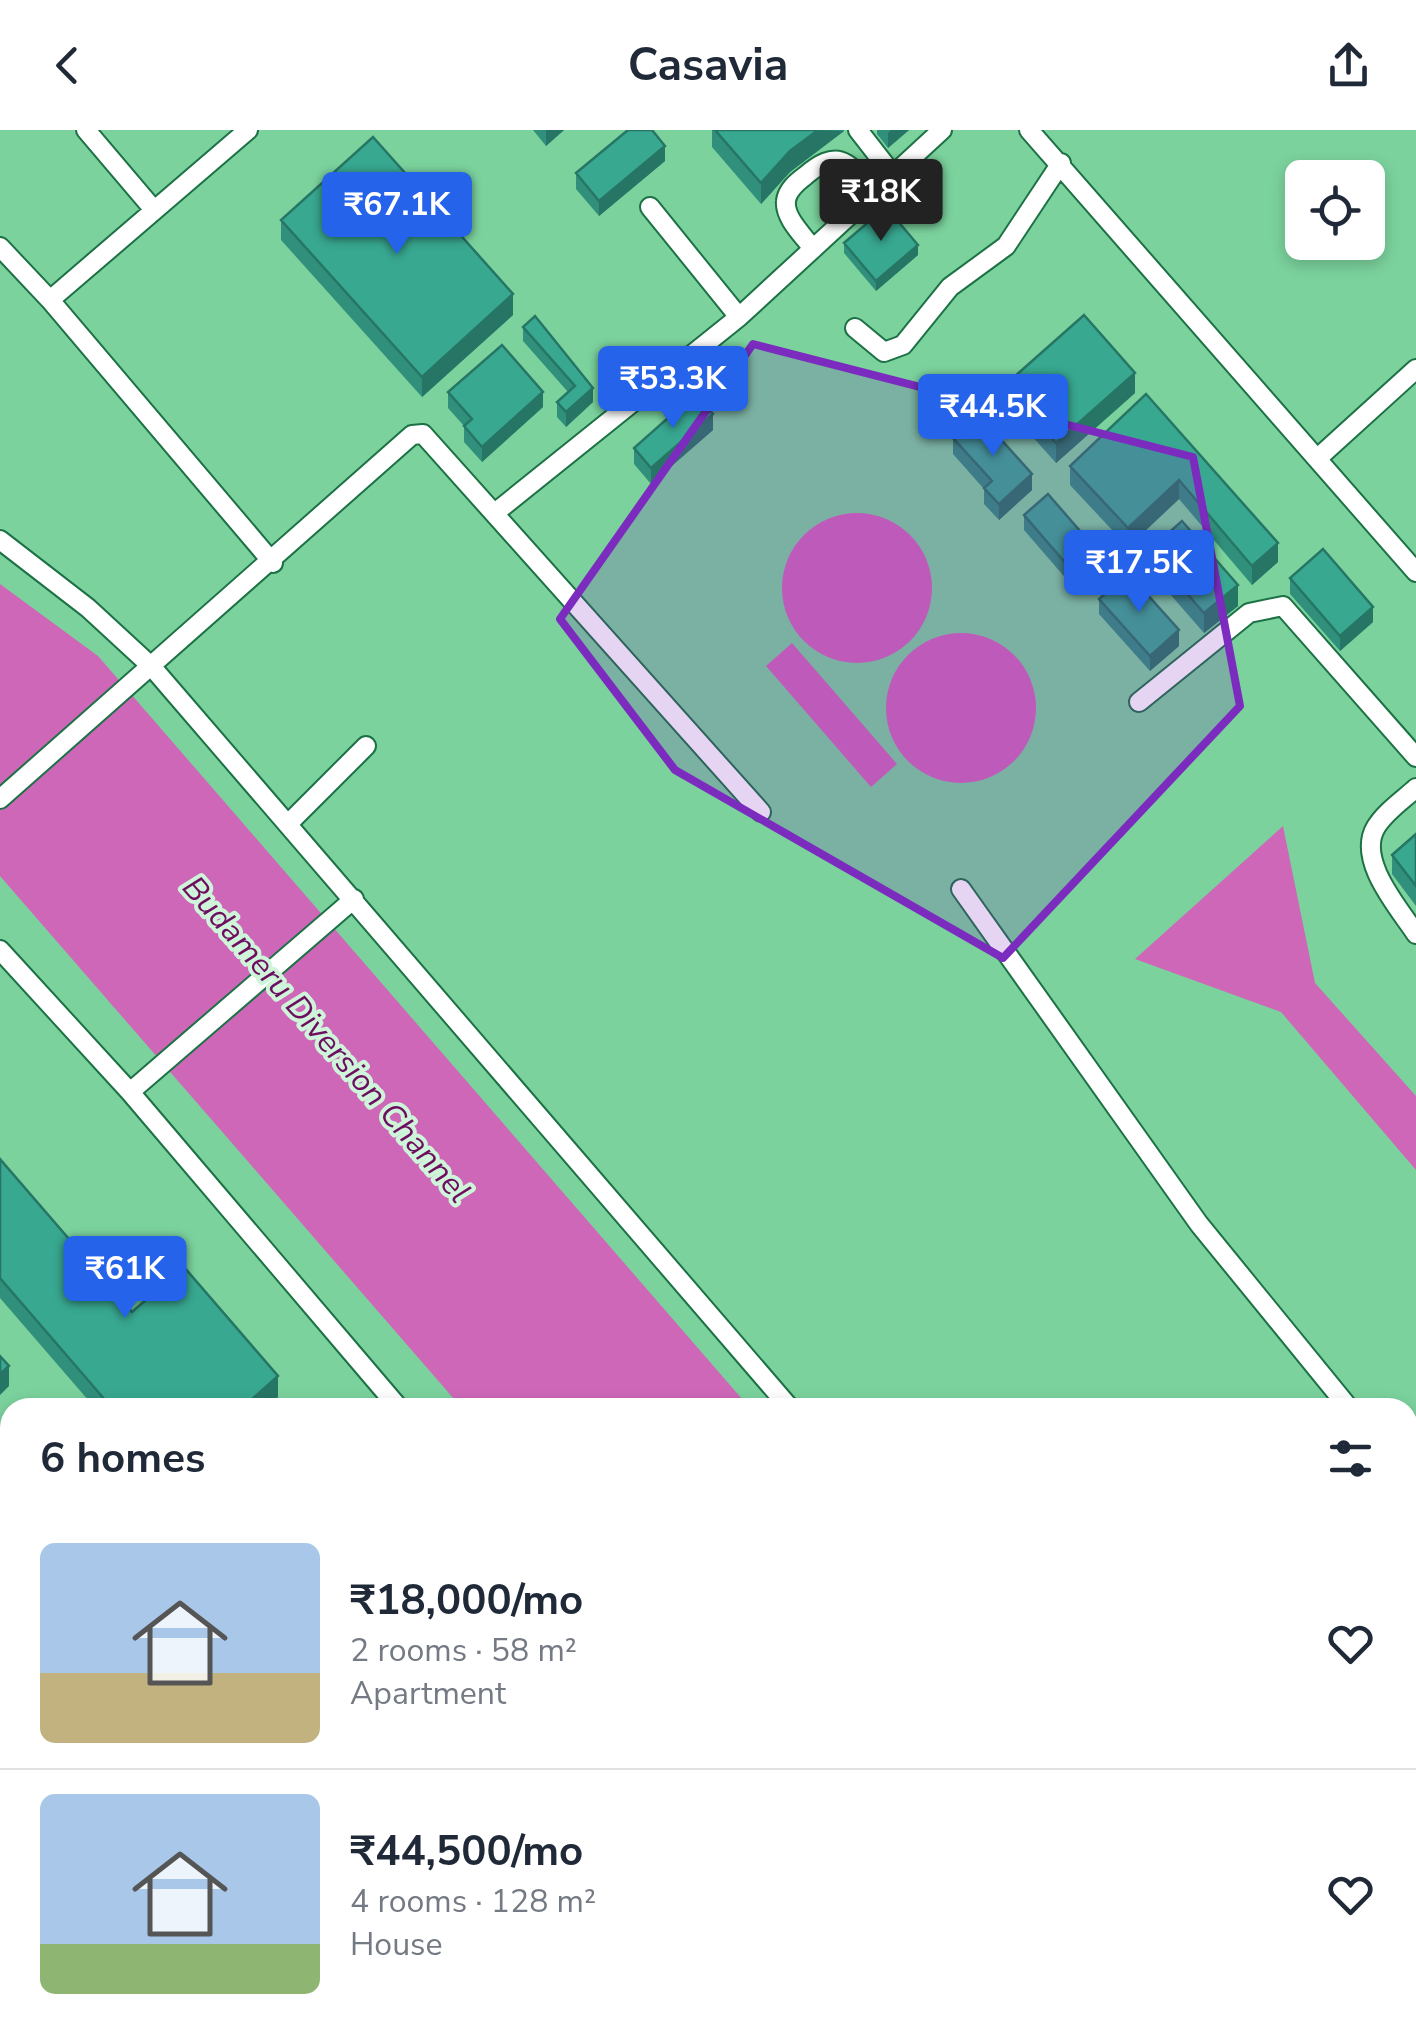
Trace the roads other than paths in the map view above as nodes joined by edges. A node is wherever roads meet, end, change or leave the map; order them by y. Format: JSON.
{"nodes":[{"id":1,"x":86,"y":130,"type":"edge"},
{"id":2,"x":248,"y":130,"type":"edge"},
{"id":3,"x":858,"y":130,"type":"edge"},
{"id":4,"x":942,"y":130,"type":"edge"},
{"id":5,"x":1029,"y":130,"type":"edge"},
{"id":6,"x":1060,"y":163,"type":"junction"},
{"id":7,"x":893,"y":175,"type":"junction"},
{"id":8,"x":874,"y":193,"type":"junction"},
{"id":9,"x":650,"y":207,"type":"dead end"},
{"id":10,"x":154,"y":210,"type":"junction"},
{"id":11,"x":0,"y":248,"type":"edge"},
{"id":12,"x":813,"y":249,"type":"junction"},
{"id":13,"x":50,"y":300,"type":"junction"},
{"id":14,"x":739,"y":317,"type":"junction"},
{"id":15,"x":855,"y":328,"type":"dead end"},
{"id":16,"x":1416,"y":369,"type":"edge"},
{"id":17,"x":1318,"y":457,"type":"junction"},
{"id":18,"x":496,"y":512,"type":"junction"},
{"id":19,"x":0,"y":540,"type":"edge"},
{"id":20,"x":272,"y":563,"type":"junction"},
{"id":21,"x":1416,"y":572,"type":"edge"},
{"id":22,"x":152,"y":667,"type":"junction"},
{"id":23,"x":1138,"y":702,"type":"dead end"},
{"id":24,"x":366,"y":746,"type":"dead end"},
{"id":25,"x":1416,"y":758,"type":"edge"},
{"id":26,"x":1416,"y":788,"type":"edge"},
{"id":27,"x":0,"y":800,"type":"edge"},
{"id":28,"x":761,"y":812,"type":"dead end"},
{"id":29,"x":288,"y":824,"type":"junction"},
{"id":30,"x":960,"y":889,"type":"dead end"},
{"id":31,"x":348,"y":904,"type":"junction"},
{"id":32,"x":1416,"y":934,"type":"edge"},
{"id":33,"x":0,"y":950,"type":"edge"},
{"id":34,"x":130,"y":1092,"type":"junction"},
{"id":35,"x":390,"y":1398,"type":"edge"},
{"id":36,"x":781,"y":1398,"type":"edge"},
{"id":37,"x":1340,"y":1398,"type":"edge"}],
"edges":[{"from":1,"to":10,"type":"lane"},
{"from":2,"to":10,"type":"lane"},
{"from":3,"to":7,"type":"lane"},
{"from":4,"to":7,"type":"lane"},
{"from":5,"to":6,"type":"lane"},
{"from":6,"to":15,"type":"lane"},
{"from":6,"to":17,"type":"lane"},
{"from":7,"to":8,"type":"lane"},
{"from":8,"to":12,"type":"lane"},
{"from":8,"to":12,"type":"lane"},
{"from":9,"to":14,"type":"lane"},
{"from":10,"to":13,"type":"lane"},
{"from":11,"to":13,"type":"lane"},
{"from":12,"to":14,"type":"lane"},
{"from":13,"to":20,"type":"lane"},
{"from":14,"to":18,"type":"lane"},
{"from":16,"to":17,"type":"lane"},
{"from":17,"to":21,"type":"lane"},
{"from":18,"to":20,"type":"lane"},
{"from":18,"to":28,"type":"lane"},
{"from":19,"to":22,"type":"lane"},
{"from":20,"to":22,"type":"lane"},
{"from":22,"to":27,"type":"lane"},
{"from":22,"to":29,"type":"lane"},
{"from":23,"to":25,"type":"lane"},
{"from":24,"to":29,"type":"lane"},
{"from":26,"to":32,"type":"lane"},
{"from":29,"to":31,"type":"lane"},
{"from":30,"to":37,"type":"lane"},
{"from":31,"to":34,"type":"lane"},
{"from":31,"to":36,"type":"lane"},
{"from":33,"to":34,"type":"lane"},
{"from":34,"to":35,"type":"lane"}]}
